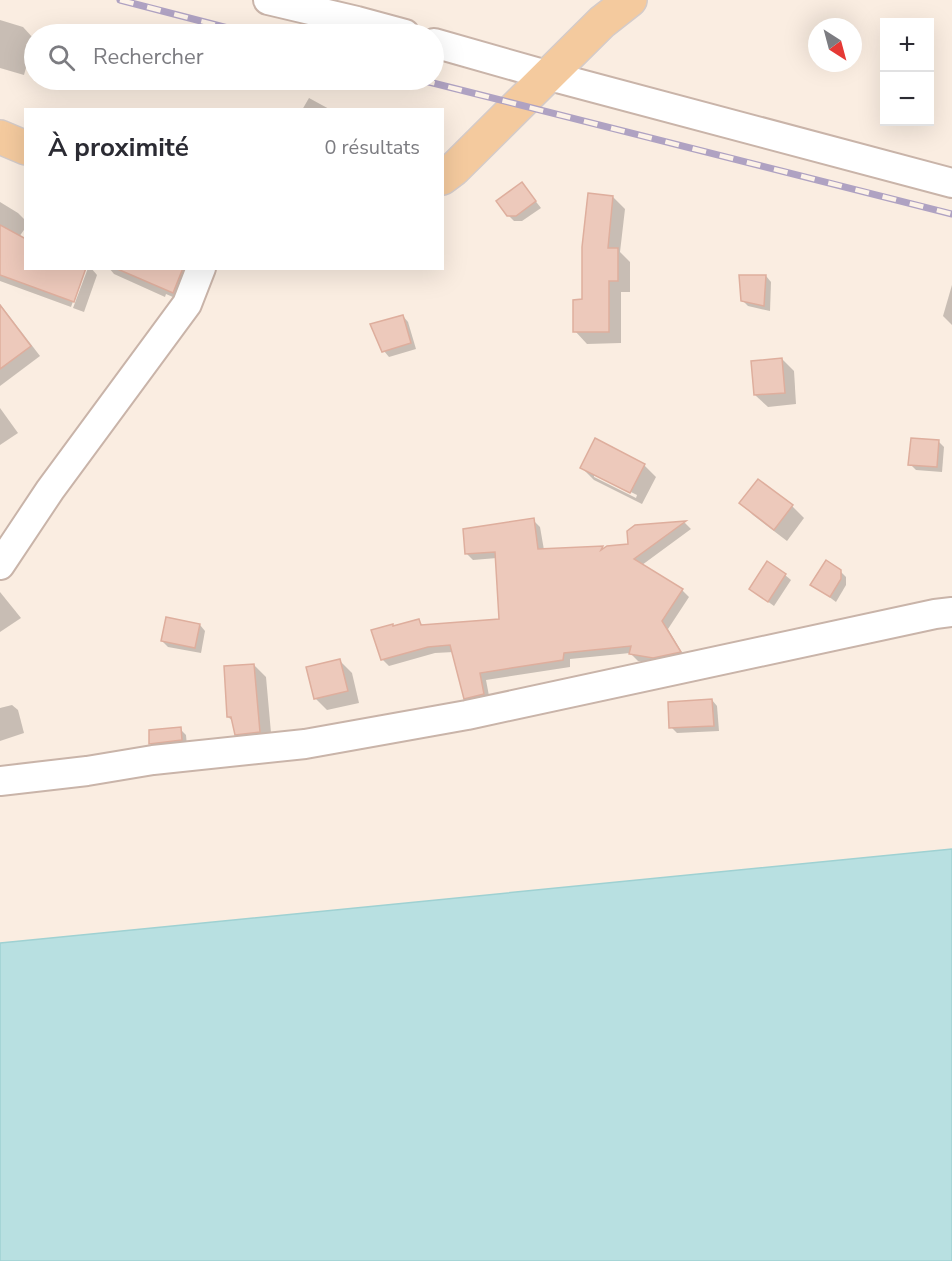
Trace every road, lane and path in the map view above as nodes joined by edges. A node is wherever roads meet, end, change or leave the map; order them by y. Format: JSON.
{"nodes":[{"id":1,"x":268,"y":0,"type":"edge"},
{"id":2,"x":630,"y":0,"type":"edge"},
{"id":3,"x":361,"y":10,"type":"edge"},
{"id":4,"x":387,"y":24,"type":"edge"},
{"id":5,"x":444,"y":46,"type":"edge"},
{"id":6,"x":550,"y":76,"type":"junction"},
{"id":7,"x":0,"y":137,"type":"edge"},
{"id":8,"x":24,"y":147,"type":"edge"},
{"id":9,"x":444,"y":176,"type":"edge"},
{"id":10,"x":952,"y":183,"type":"edge"},
{"id":11,"x":200,"y":270,"type":"edge"},
{"id":12,"x":0,"y":565,"type":"edge"},
{"id":13,"x":952,"y":612,"type":"edge"},
{"id":14,"x":0,"y":781,"type":"edge"}],
"edges":[{"from":1,"to":3,"type":"street"},
{"from":2,"to":6,"type":"main road"},
{"from":3,"to":4,"type":"street"},
{"from":5,"to":6,"type":"street"},
{"from":6,"to":9,"type":"main road"},
{"from":6,"to":10,"type":"street"},
{"from":7,"to":8,"type":"main road"},
{"from":11,"to":12,"type":"street"},
{"from":13,"to":14,"type":"street"}]}
